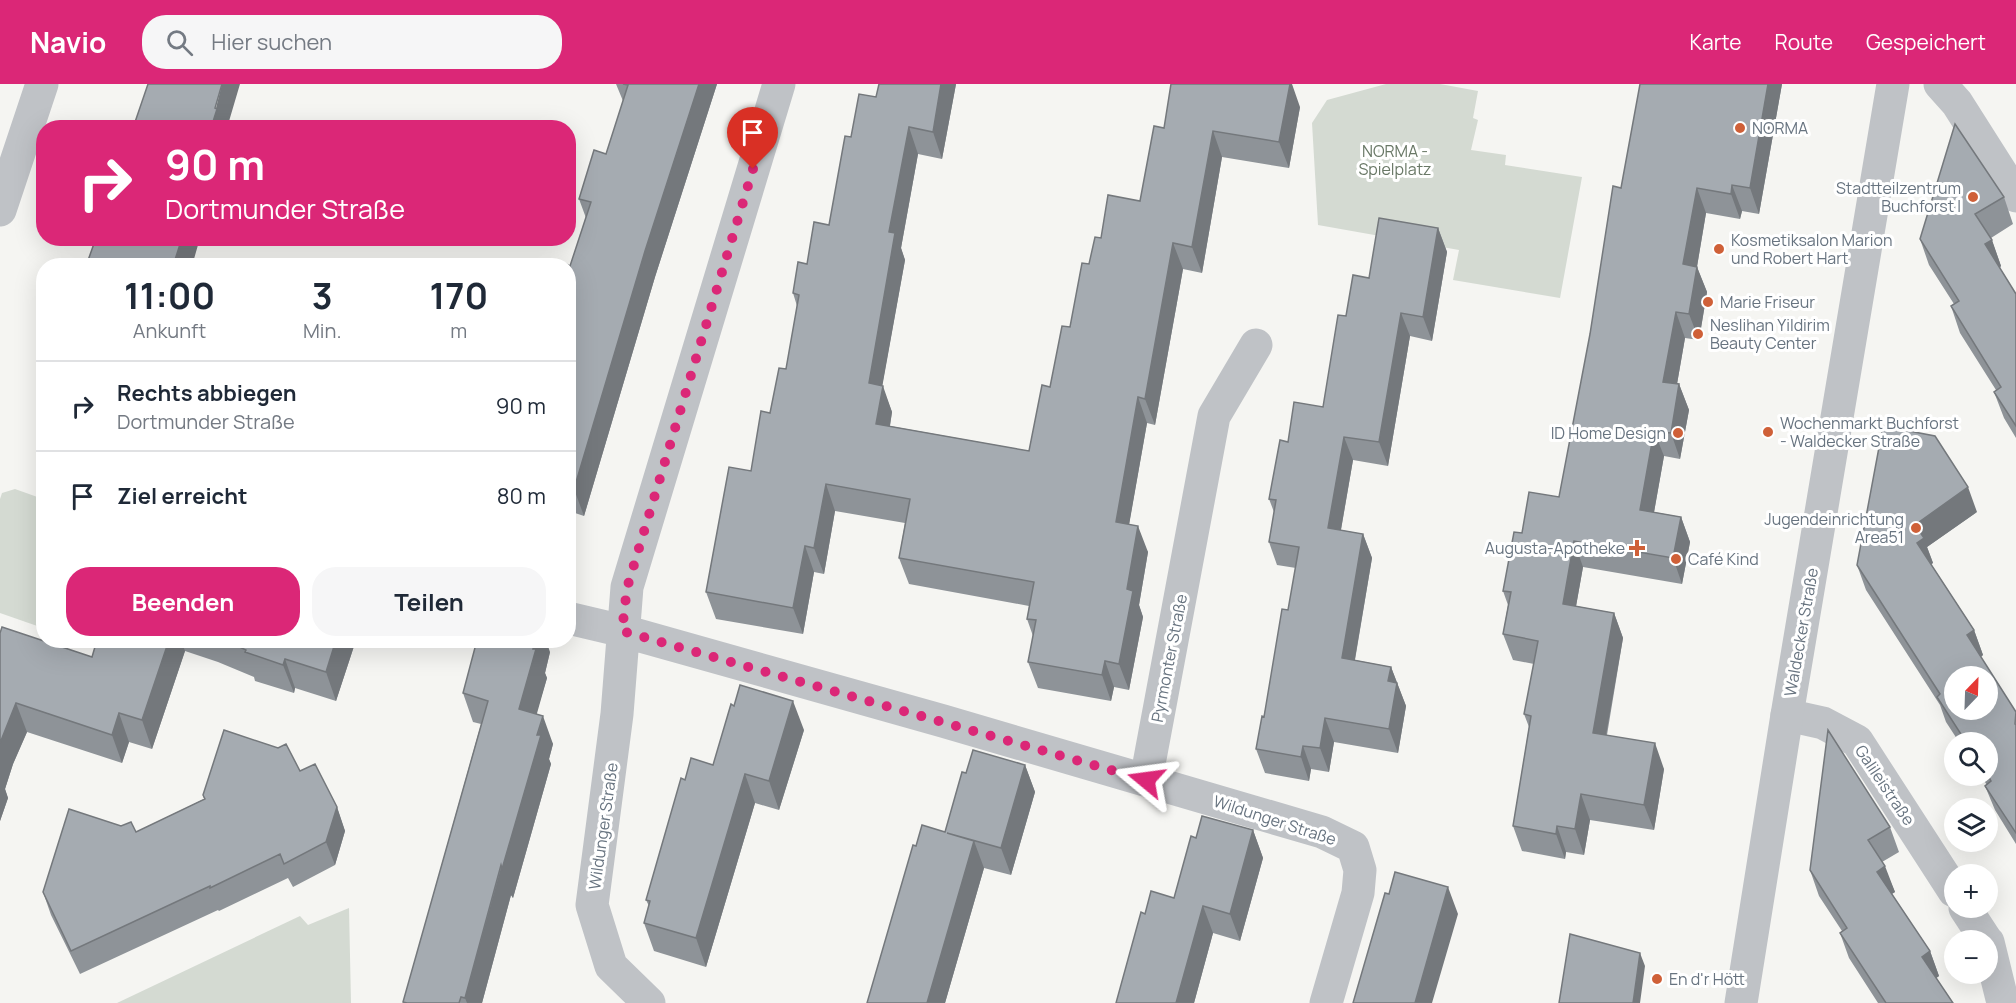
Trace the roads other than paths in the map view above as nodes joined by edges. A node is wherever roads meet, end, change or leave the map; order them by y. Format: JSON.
{"nodes":[{"id":1,"x":42,"y":84,"type":"edge"},
{"id":2,"x":779,"y":84,"type":"edge"},
{"id":3,"x":1893,"y":84,"type":"edge"},
{"id":4,"x":1940,"y":84,"type":"edge"},
{"id":5,"x":2016,"y":195,"type":"edge"},
{"id":6,"x":0,"y":210,"type":"edge"},
{"id":7,"x":1256,"y":345,"type":"dead end"},
{"id":8,"x":576,"y":620,"type":"edge"},
{"id":9,"x":622,"y":631,"type":"junction"},
{"id":10,"x":1787,"y":715,"type":"junction"},
{"id":11,"x":1146,"y":780,"type":"junction"},
{"id":12,"x":1944,"y":876,"type":"edge"},
{"id":13,"x":1998,"y":973,"type":"edge"},
{"id":14,"x":2007,"y":1000,"type":"edge"},
{"id":15,"x":649,"y":1003,"type":"edge"},
{"id":16,"x":1326,"y":1003,"type":"edge"},
{"id":17,"x":1741,"y":1003,"type":"edge"}],
"edges":[{"from":1,"to":6,"type":"street"},
{"from":2,"to":9,"type":"street","name":"Wildunger Straße"},
{"from":3,"to":10,"type":"street","name":"Waldecker Straße"},
{"from":4,"to":5,"type":"street"},
{"from":7,"to":11,"type":"street","name":"Pyrmonter Straße"},
{"from":8,"to":9,"type":"street"},
{"from":9,"to":11,"type":"street"},
{"from":9,"to":15,"type":"street","name":"Wildunger Straße"},
{"from":10,"to":12,"type":"street","name":"Galileistraße"},
{"from":10,"to":17,"type":"street","name":"Waldecker Straße"},
{"from":11,"to":16,"type":"street","name":"Wildunger Straße"},
{"from":13,"to":14,"type":"street"}]}
